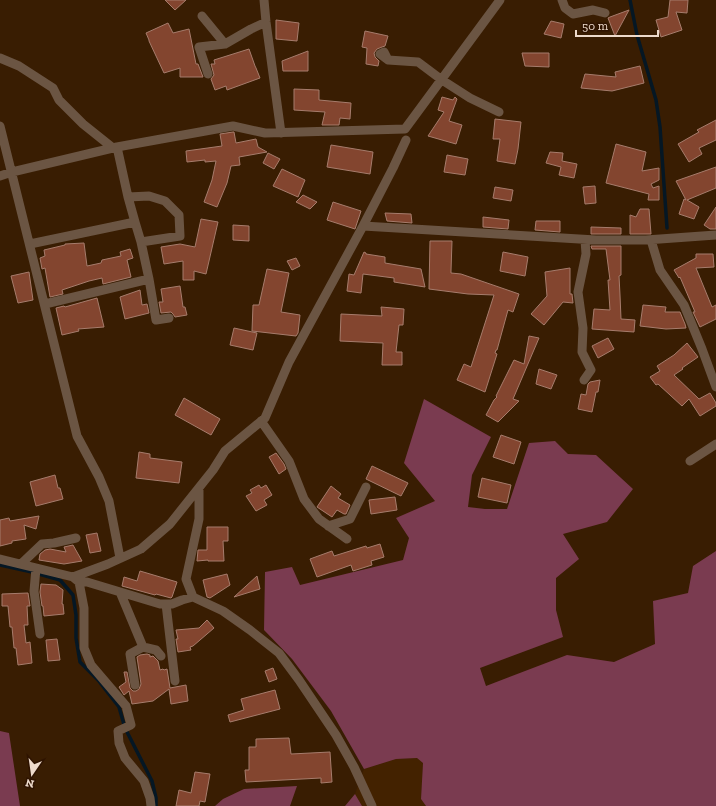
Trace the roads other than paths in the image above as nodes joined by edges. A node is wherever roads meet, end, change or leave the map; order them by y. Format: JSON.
{"nodes":[{"id":1,"x":264,"y":0,"type":"edge"},
{"id":2,"x":500,"y":0,"type":"edge"},
{"id":3,"x":562,"y":0,"type":"edge"},
{"id":4,"x":605,"y":13,"type":"dead end"},
{"id":5,"x":202,"y":16,"type":"dead end"},
{"id":6,"x":266,"y":22,"type":"junction"},
{"id":7,"x":225,"y":44,"type":"junction"},
{"id":8,"x":0,"y":58,"type":"edge"},
{"id":9,"x":388,"y":60,"type":"dead end"},
{"id":10,"x":208,"y":74,"type":"dead end"},
{"id":11,"x":442,"y":80,"type":"junction"},
{"id":12,"x":499,"y":112,"type":"dead end"},
{"id":13,"x":0,"y":126,"type":"edge"},
{"id":14,"x":281,"y":133,"type":"junction"},
{"id":15,"x":406,"y":140,"type":"dead end"},
{"id":16,"x":115,"y":148,"type":"junction"},
{"id":17,"x":12,"y":172,"type":"junction"},
{"id":18,"x":0,"y":176,"type":"edge"},
{"id":19,"x":128,"y":197,"type":"junction"},
{"id":20,"x":135,"y":222,"type":"junction"},
{"id":21,"x":363,"y":226,"type":"junction"},
{"id":22,"x":716,"y":235,"type":"edge"},
{"id":23,"x":585,"y":240,"type":"junction"},
{"id":24,"x":651,"y":240,"type":"junction"},
{"id":25,"x":141,"y":242,"type":"junction"},
{"id":26,"x":30,"y":244,"type":"junction"},
{"id":27,"x":149,"y":279,"type":"junction"},
{"id":28,"x":45,"y":304,"type":"junction"},
{"id":29,"x":169,"y":318,"type":"dead end"},
{"id":30,"x":584,"y":380,"type":"dead end"},
{"id":31,"x":716,"y":387,"type":"edge"},
{"id":32,"x":261,"y":421,"type":"junction"},
{"id":33,"x":716,"y":444,"type":"edge"},
{"id":34,"x":690,"y":461,"type":"dead end"},
{"id":35,"x":366,"y":487,"type":"dead end"},
{"id":36,"x":199,"y":488,"type":"junction"},
{"id":37,"x":328,"y":526,"type":"junction"},
{"id":38,"x":76,"y":538,"type":"dead end"},
{"id":39,"x":347,"y":539,"type":"dead end"},
{"id":40,"x":120,"y":558,"type":"junction"},
{"id":41,"x":0,"y":559,"type":"edge"},
{"id":42,"x":21,"y":564,"type":"junction"},
{"id":43,"x":36,"y":568,"type":"junction"},
{"id":44,"x":76,"y":579,"type":"junction"},
{"id":45,"x":120,"y":592,"type":"junction"},
{"id":46,"x":193,"y":597,"type":"junction"},
{"id":47,"x":166,"y":604,"type":"junction"},
{"id":48,"x":40,"y":634,"type":"dead end"},
{"id":49,"x":143,"y":647,"type":"junction"},
{"id":50,"x":160,"y":656,"type":"dead end"},
{"id":51,"x":176,"y":681,"type":"dead end"},
{"id":52,"x":135,"y":685,"type":"dead end"},
{"id":53,"x":151,"y":806,"type":"edge"},
{"id":54,"x":372,"y":806,"type":"edge"}],
"edges":[{"from":1,"to":6,"type":"street"},
{"from":2,"to":11,"type":"street"},
{"from":3,"to":4,"type":"street"},
{"from":5,"to":7,"type":"street"},
{"from":6,"to":7,"type":"street"},
{"from":6,"to":14,"type":"street"},
{"from":7,"to":10,"type":"street"},
{"from":8,"to":16,"type":"street"},
{"from":9,"to":11,"type":"street"},
{"from":11,"to":12,"type":"street"},
{"from":11,"to":14,"type":"street"},
{"from":13,"to":17,"type":"street"},
{"from":14,"to":16,"type":"street"},
{"from":15,"to":21,"type":"street"},
{"from":16,"to":17,"type":"street"},
{"from":16,"to":19,"type":"street"},
{"from":17,"to":18,"type":"street"},
{"from":17,"to":26,"type":"street"},
{"from":19,"to":20,"type":"street"},
{"from":19,"to":25,"type":"street"},
{"from":20,"to":25,"type":"street"},
{"from":20,"to":26,"type":"street"},
{"from":21,"to":23,"type":"street"},
{"from":21,"to":32,"type":"street"},
{"from":22,"to":24,"type":"street"},
{"from":23,"to":24,"type":"street"},
{"from":23,"to":30,"type":"street"},
{"from":24,"to":31,"type":"street"},
{"from":25,"to":27,"type":"street"},
{"from":26,"to":28,"type":"street"},
{"from":27,"to":28,"type":"street"},
{"from":27,"to":29,"type":"street"},
{"from":28,"to":40,"type":"street"},
{"from":32,"to":36,"type":"street"},
{"from":32,"to":37,"type":"street"},
{"from":33,"to":34,"type":"street"},
{"from":35,"to":37,"type":"street"},
{"from":36,"to":40,"type":"street"},
{"from":36,"to":46,"type":"street"},
{"from":37,"to":39,"type":"street"},
{"from":38,"to":42,"type":"street"},
{"from":40,"to":44,"type":"street"},
{"from":41,"to":42,"type":"street"},
{"from":42,"to":43,"type":"street"},
{"from":43,"to":44,"type":"street"},
{"from":43,"to":48,"type":"street"},
{"from":44,"to":45,"type":"street"},
{"from":44,"to":53,"type":"street"},
{"from":45,"to":47,"type":"street"},
{"from":45,"to":49,"type":"street"},
{"from":46,"to":47,"type":"street"},
{"from":46,"to":54,"type":"street"},
{"from":47,"to":51,"type":"street"},
{"from":49,"to":50,"type":"street"},
{"from":49,"to":52,"type":"street"}]}
